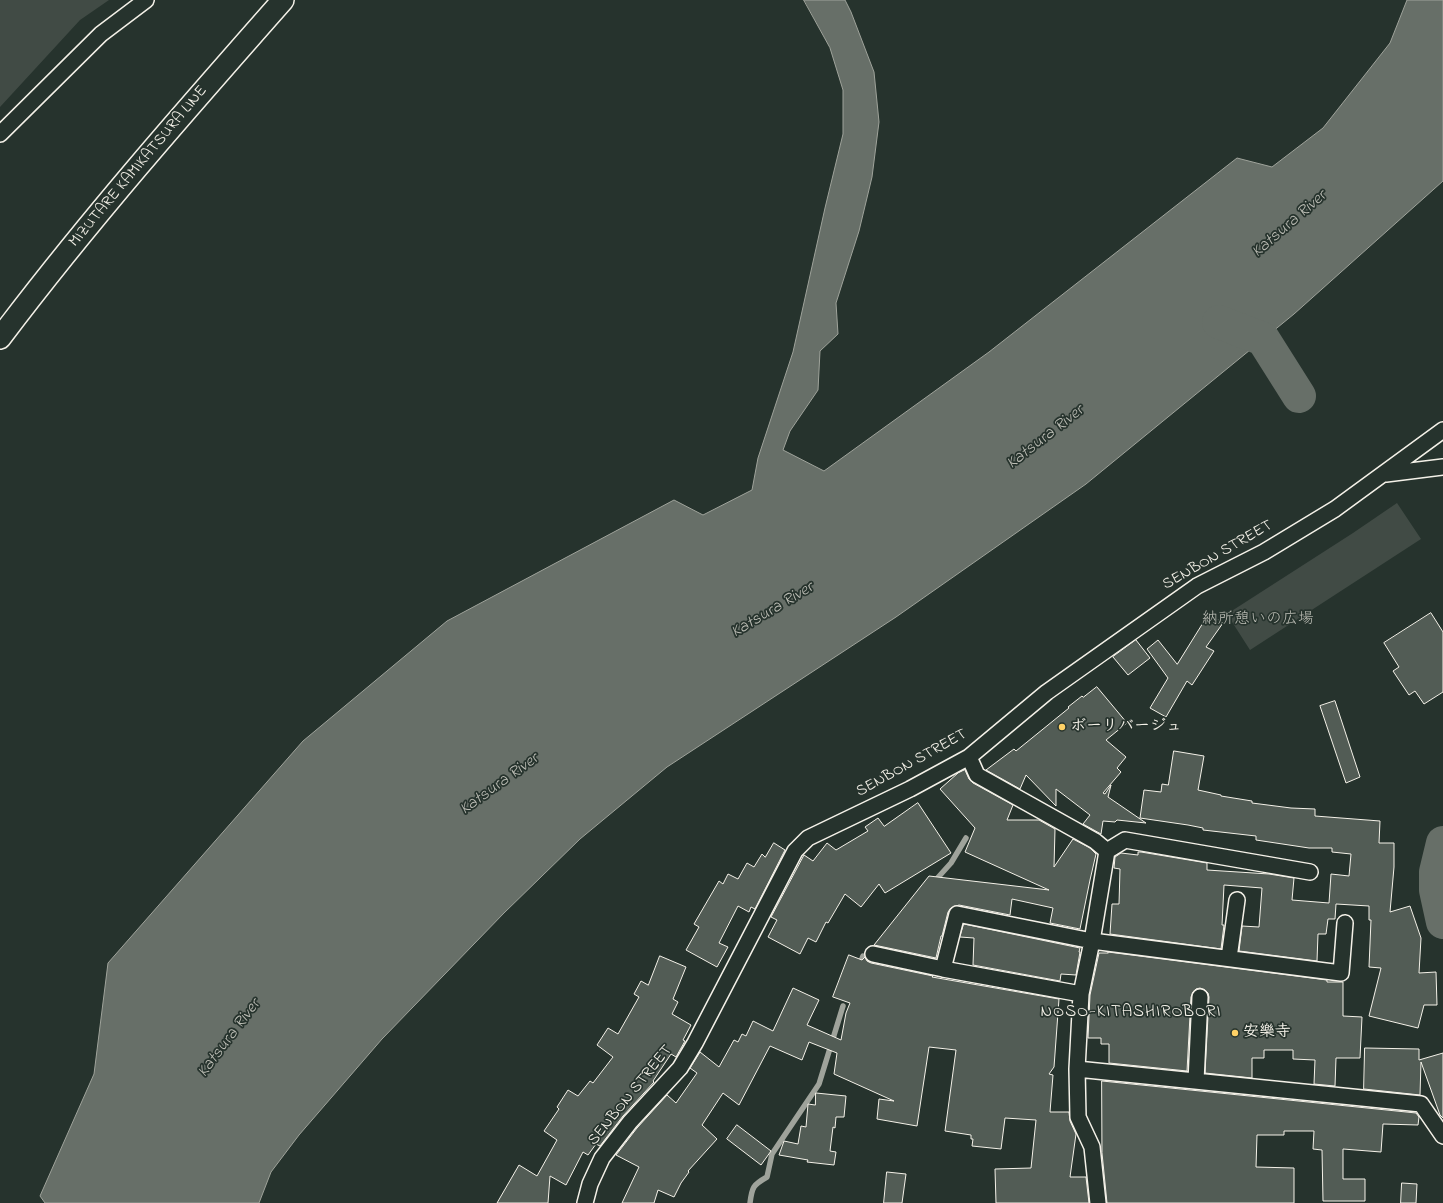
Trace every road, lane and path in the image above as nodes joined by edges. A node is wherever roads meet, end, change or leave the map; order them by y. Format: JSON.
{"nodes":[{"id":1,"x":146,"y":0,"type":"edge"},
{"id":2,"x":283,"y":0,"type":"edge"},
{"id":3,"x":0,"y":134,"type":"edge"},
{"id":4,"x":0,"y":338,"type":"edge"},
{"id":5,"x":1443,"y":430,"type":"edge"},
{"id":6,"x":1443,"y":467,"type":"edge"},
{"id":7,"x":1385,"y":474,"type":"junction"},
{"id":8,"x":969,"y":756,"type":"junction"},
{"id":9,"x":1107,"y":851,"type":"junction"},
{"id":10,"x":1310,"y":872,"type":"dead end"},
{"id":11,"x":1237,"y":900,"type":"dead end"},
{"id":12,"x":1345,"y":924,"type":"dead end"},
{"id":13,"x":1092,"y":941,"type":"junction"},
{"id":14,"x":873,"y":954,"type":"dead end"},
{"id":15,"x":1229,"y":958,"type":"junction"},
{"id":16,"x":943,"y":969,"type":"junction"},
{"id":17,"x":1081,"y":994,"type":"junction"},
{"id":18,"x":1200,"y":997,"type":"dead end"},
{"id":19,"x":1077,"y":1069,"type":"junction"},
{"id":20,"x":1196,"y":1081,"type":"junction"},
{"id":21,"x":1443,"y":1136,"type":"edge"},
{"id":22,"x":586,"y":1203,"type":"edge"},
{"id":23,"x":1098,"y":1203,"type":"edge"}],
"edges":[{"from":1,"to":3,"type":"street"},
{"from":2,"to":4,"type":"main road","name":"MIZUTARE KAMIKATSURA LINE"},
{"from":5,"to":7,"type":"street","name":"SENBON STREET"},
{"from":6,"to":7,"type":"street"},
{"from":7,"to":8,"type":"street","name":"SENBON STREET"},
{"from":8,"to":9,"type":"street"},
{"from":8,"to":22,"type":"street","name":"SENBON STREET"},
{"from":9,"to":10,"type":"street"},
{"from":9,"to":13,"type":"street"},
{"from":11,"to":15,"type":"street"},
{"from":12,"to":15,"type":"street"},
{"from":13,"to":15,"type":"street"},
{"from":13,"to":16,"type":"street"},
{"from":13,"to":17,"type":"street"},
{"from":14,"to":16,"type":"street"},
{"from":16,"to":17,"type":"street"},
{"from":17,"to":19,"type":"street"},
{"from":18,"to":20,"type":"street"},
{"from":19,"to":20,"type":"street"},
{"from":19,"to":23,"type":"street"},
{"from":20,"to":21,"type":"street"}]}
